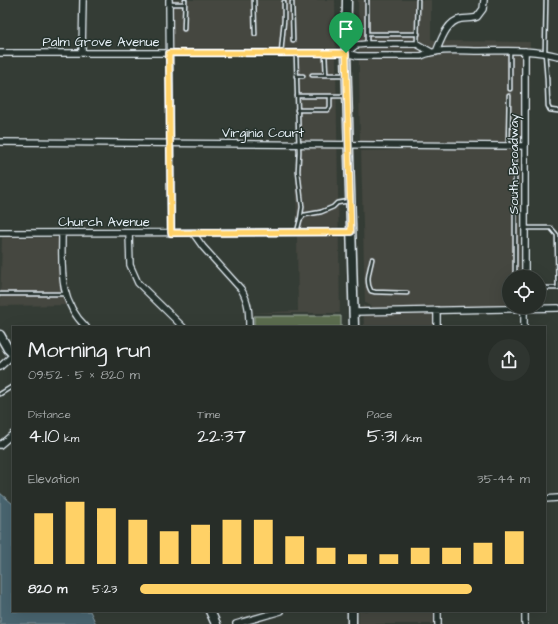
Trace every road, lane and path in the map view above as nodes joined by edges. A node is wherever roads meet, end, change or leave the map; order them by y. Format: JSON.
{"nodes":[{"id":1,"x":82,"y":0,"type":"edge"},
{"id":2,"x":185,"y":0,"type":"edge"},
{"id":3,"x":254,"y":0,"type":"edge"},
{"id":4,"x":347,"y":0,"type":"edge"},
{"id":5,"x":367,"y":0,"type":"edge"},
{"id":6,"x":418,"y":0,"type":"edge"},
{"id":7,"x":484,"y":0,"type":"edge"},
{"id":8,"x":546,"y":0,"type":"edge"},
{"id":9,"x":169,"y":2,"type":"edge"},
{"id":10,"x":284,"y":2,"type":"dead end"},
{"id":11,"x":292,"y":2,"type":"dead end"},
{"id":12,"x":184,"y":4,"type":"junction"},
{"id":13,"x":184,"y":29,"type":"dead end"},
{"id":14,"x":255,"y":34,"type":"dead end"},
{"id":15,"x":367,"y":34,"type":"junction"},
{"id":16,"x":418,"y":34,"type":"junction"},
{"id":17,"x":293,"y":40,"type":"dead end"},
{"id":18,"x":367,"y":44,"type":"junction"},
{"id":19,"x":417,"y":44,"type":"junction"},
{"id":20,"x":510,"y":51,"type":"junction"},
{"id":21,"x":525,"y":51,"type":"junction"},
{"id":22,"x":82,"y":52,"type":"junction"},
{"id":23,"x":433,"y":52,"type":"junction"},
{"id":24,"x":545,"y":52,"type":"junction"},
{"id":25,"x":0,"y":53,"type":"edge"},
{"id":26,"x":169,"y":53,"type":"junction"},
{"id":27,"x":280,"y":53,"type":"junction"},
{"id":28,"x":296,"y":53,"type":"junction"},
{"id":29,"x":325,"y":53,"type":"junction"},
{"id":30,"x":346,"y":53,"type":"junction"},
{"id":31,"x":558,"y":56,"type":"edge"},
{"id":32,"x":312,"y":75,"type":"dead end"},
{"id":33,"x":326,"y":75,"type":"junction"},
{"id":34,"x":347,"y":75,"type":"junction"},
{"id":35,"x":296,"y":76,"type":"junction"},
{"id":36,"x":303,"y":76,"type":"dead end"},
{"id":37,"x":510,"y":89,"type":"dead end"},
{"id":38,"x":297,"y":96,"type":"junction"},
{"id":39,"x":330,"y":96,"type":"junction"},
{"id":40,"x":347,"y":96,"type":"junction"},
{"id":41,"x":509,"y":96,"type":"dead end"},
{"id":42,"x":297,"y":110,"type":"junction"},
{"id":43,"x":558,"y":111,"type":"edge"},
{"id":44,"x":0,"y":142,"type":"edge"},
{"id":45,"x":171,"y":144,"type":"junction"},
{"id":46,"x":298,"y":144,"type":"junction"},
{"id":47,"x":348,"y":145,"type":"junction"},
{"id":48,"x":508,"y":146,"type":"junction"},
{"id":49,"x":515,"y":146,"type":"junction"},
{"id":50,"x":525,"y":146,"type":"junction"},
{"id":51,"x":350,"y":201,"type":"junction"},
{"id":52,"x":300,"y":220,"type":"junction"},
{"id":53,"x":526,"y":228,"type":"junction"},
{"id":54,"x":351,"y":232,"type":"junction"},
{"id":55,"x":0,"y":233,"type":"edge"},
{"id":56,"x":62,"y":233,"type":"junction"},
{"id":57,"x":129,"y":233,"type":"junction"},
{"id":58,"x":171,"y":233,"type":"junction"},
{"id":59,"x":192,"y":233,"type":"junction"},
{"id":60,"x":297,"y":233,"type":"junction"},
{"id":61,"x":372,"y":259,"type":"dead end"},
{"id":62,"x":515,"y":270,"type":"edge"},
{"id":63,"x":525,"y":270,"type":"edge"},
{"id":64,"x":546,"y":288,"type":"edge"},
{"id":65,"x":558,"y":288,"type":"edge"},
{"id":66,"x":407,"y":293,"type":"dead end"},
{"id":67,"x":0,"y":294,"type":"edge"},
{"id":68,"x":65,"y":294,"type":"junction"},
{"id":69,"x":546,"y":308,"type":"edge"},
{"id":70,"x":558,"y":308,"type":"edge"},
{"id":71,"x":502,"y":309,"type":"edge"},
{"id":72,"x":437,"y":310,"type":"junction"},
{"id":73,"x":354,"y":312,"type":"junction"},
{"id":74,"x":524,"y":314,"type":"edge"},
{"id":75,"x":85,"y":326,"type":"edge"},
{"id":76,"x":182,"y":326,"type":"edge"},
{"id":77,"x":249,"y":326,"type":"edge"},
{"id":78,"x":354,"y":326,"type":"edge"},
{"id":79,"x":436,"y":326,"type":"edge"},
{"id":80,"x":524,"y":326,"type":"edge"},
{"id":81,"x":0,"y":337,"type":"edge"},
{"id":82,"x":12,"y":353,"type":"edge"},
{"id":83,"x":12,"y":355,"type":"edge"},
{"id":84,"x":0,"y":366,"type":"edge"},
{"id":85,"x":12,"y":387,"type":"edge"},
{"id":86,"x":0,"y":394,"type":"edge"},
{"id":87,"x":12,"y":435,"type":"edge"},
{"id":88,"x":0,"y":445,"type":"edge"},
{"id":89,"x":558,"y":498,"type":"edge"},
{"id":90,"x":546,"y":499,"type":"edge"},
{"id":91,"x":210,"y":612,"type":"edge"},
{"id":92,"x":278,"y":612,"type":"edge"},
{"id":93,"x":352,"y":612,"type":"edge"},
{"id":94,"x":438,"y":612,"type":"edge"},
{"id":95,"x":525,"y":612,"type":"edge"},
{"id":96,"x":216,"y":624,"type":"edge"},
{"id":97,"x":236,"y":624,"type":"edge"},
{"id":98,"x":352,"y":624,"type":"edge"},
{"id":99,"x":438,"y":624,"type":"edge"},
{"id":100,"x":525,"y":624,"type":"edge"}],
"edges":[{"from":1,"to":22,"type":"street"},
{"from":2,"to":12,"type":"lane"},
{"from":3,"to":14,"type":"lane"},
{"from":4,"to":30,"type":"main road"},
{"from":5,"to":15,"type":"lane"},
{"from":6,"to":16,"type":"lane"},
{"from":7,"to":23,"type":"street"},
{"from":8,"to":24,"type":"lane"},
{"from":9,"to":12,"type":"lane"},
{"from":9,"to":26,"type":"street"},
{"from":10,"to":27,"type":"lane"},
{"from":11,"to":17,"type":"lane"},
{"from":12,"to":13,"type":"lane"},
{"from":15,"to":16,"type":"lane"},
{"from":15,"to":18,"type":"lane"},
{"from":16,"to":19,"type":"lane"},
{"from":18,"to":19,"type":"street"},
{"from":18,"to":30,"type":"street"},
{"from":19,"to":23,"type":"street"},
{"from":20,"to":21,"type":"street","name":"Palm Grove Avenue"},
{"from":20,"to":23,"type":"street","name":"Palm Grove Avenue"},
{"from":20,"to":37,"type":"lane"},
{"from":21,"to":24,"type":"street","name":"Palm Grove Avenue"},
{"from":21,"to":50,"type":"street","name":"South Broadway"},
{"from":22,"to":25,"type":"street","name":"Palm Grove Avenue"},
{"from":22,"to":26,"type":"street","name":"Palm Grove Avenue"},
{"from":23,"to":30,"type":"street","name":"Palm Grove Avenue"},
{"from":24,"to":31,"type":"street","name":"Palm Grove Avenue"},
{"from":24,"to":43,"type":"lane"},
{"from":26,"to":27,"type":"street","name":"Palm Grove Avenue"},
{"from":26,"to":45,"type":"street"},
{"from":27,"to":28,"type":"street","name":"Palm Grove Avenue"},
{"from":28,"to":29,"type":"street","name":"Palm Grove Avenue"},
{"from":28,"to":35,"type":"lane"},
{"from":29,"to":30,"type":"street","name":"Palm Grove Avenue"},
{"from":29,"to":33,"type":"lane"},
{"from":30,"to":34,"type":"main road"},
{"from":32,"to":33,"type":"lane"},
{"from":33,"to":34,"type":"lane"},
{"from":34,"to":40,"type":"main road"},
{"from":35,"to":36,"type":"lane"},
{"from":35,"to":38,"type":"lane"},
{"from":38,"to":39,"type":"lane"},
{"from":38,"to":42,"type":"lane"},
{"from":39,"to":40,"type":"lane"},
{"from":39,"to":42,"type":"lane"},
{"from":40,"to":47,"type":"main road"},
{"from":41,"to":48,"type":"lane"},
{"from":42,"to":46,"type":"lane"},
{"from":44,"to":45,"type":"street","name":"Virginia Court"},
{"from":45,"to":46,"type":"street","name":"Virginia Court"},
{"from":45,"to":58,"type":"street"},
{"from":46,"to":47,"type":"street","name":"Virginia Court"},
{"from":46,"to":52,"type":"lane"},
{"from":47,"to":48,"type":"street","name":"Virginia Court"},
{"from":47,"to":51,"type":"main road"},
{"from":48,"to":49,"type":"street","name":"Virginia Court"},
{"from":49,"to":50,"type":"street","name":"Virginia Court"},
{"from":49,"to":62,"type":"lane"},
{"from":50,"to":53,"type":"street","name":"South Broadway"},
{"from":51,"to":52,"type":"lane"},
{"from":51,"to":54,"type":"main road"},
{"from":52,"to":60,"type":"lane"},
{"from":53,"to":63,"type":"street","name":"South Broadway"},
{"from":53,"to":65,"type":"lane"},
{"from":54,"to":60,"type":"street","name":"Church Avenue"},
{"from":54,"to":73,"type":"main road"},
{"from":55,"to":56,"type":"street","name":"Church Avenue"},
{"from":56,"to":57,"type":"street","name":"Church Avenue"},
{"from":56,"to":68,"type":"street"},
{"from":57,"to":58,"type":"street","name":"Church Avenue"},
{"from":57,"to":76,"type":"street"},
{"from":58,"to":59,"type":"street","name":"Church Avenue"},
{"from":59,"to":60,"type":"street","name":"Church Avenue"},
{"from":59,"to":77,"type":"street"},
{"from":61,"to":66,"type":"lane"},
{"from":64,"to":65,"type":"lane"},
{"from":67,"to":68,"type":"lane"},
{"from":68,"to":75,"type":"street"},
{"from":69,"to":70,"type":"street"},
{"from":71,"to":72,"type":"street"},
{"from":72,"to":73,"type":"street"},
{"from":72,"to":79,"type":"street"},
{"from":73,"to":78,"type":"main road"},
{"from":74,"to":80,"type":"street"},
{"from":81,"to":82,"type":"main road"},
{"from":83,"to":84,"type":"street"},
{"from":85,"to":86,"type":"lane"},
{"from":87,"to":88,"type":"street"},
{"from":89,"to":90,"type":"street"},
{"from":91,"to":96,"type":"main road"},
{"from":92,"to":97,"type":"street"},
{"from":93,"to":98,"type":"main road"},
{"from":94,"to":99,"type":"street"},
{"from":95,"to":100,"type":"street"}]}
